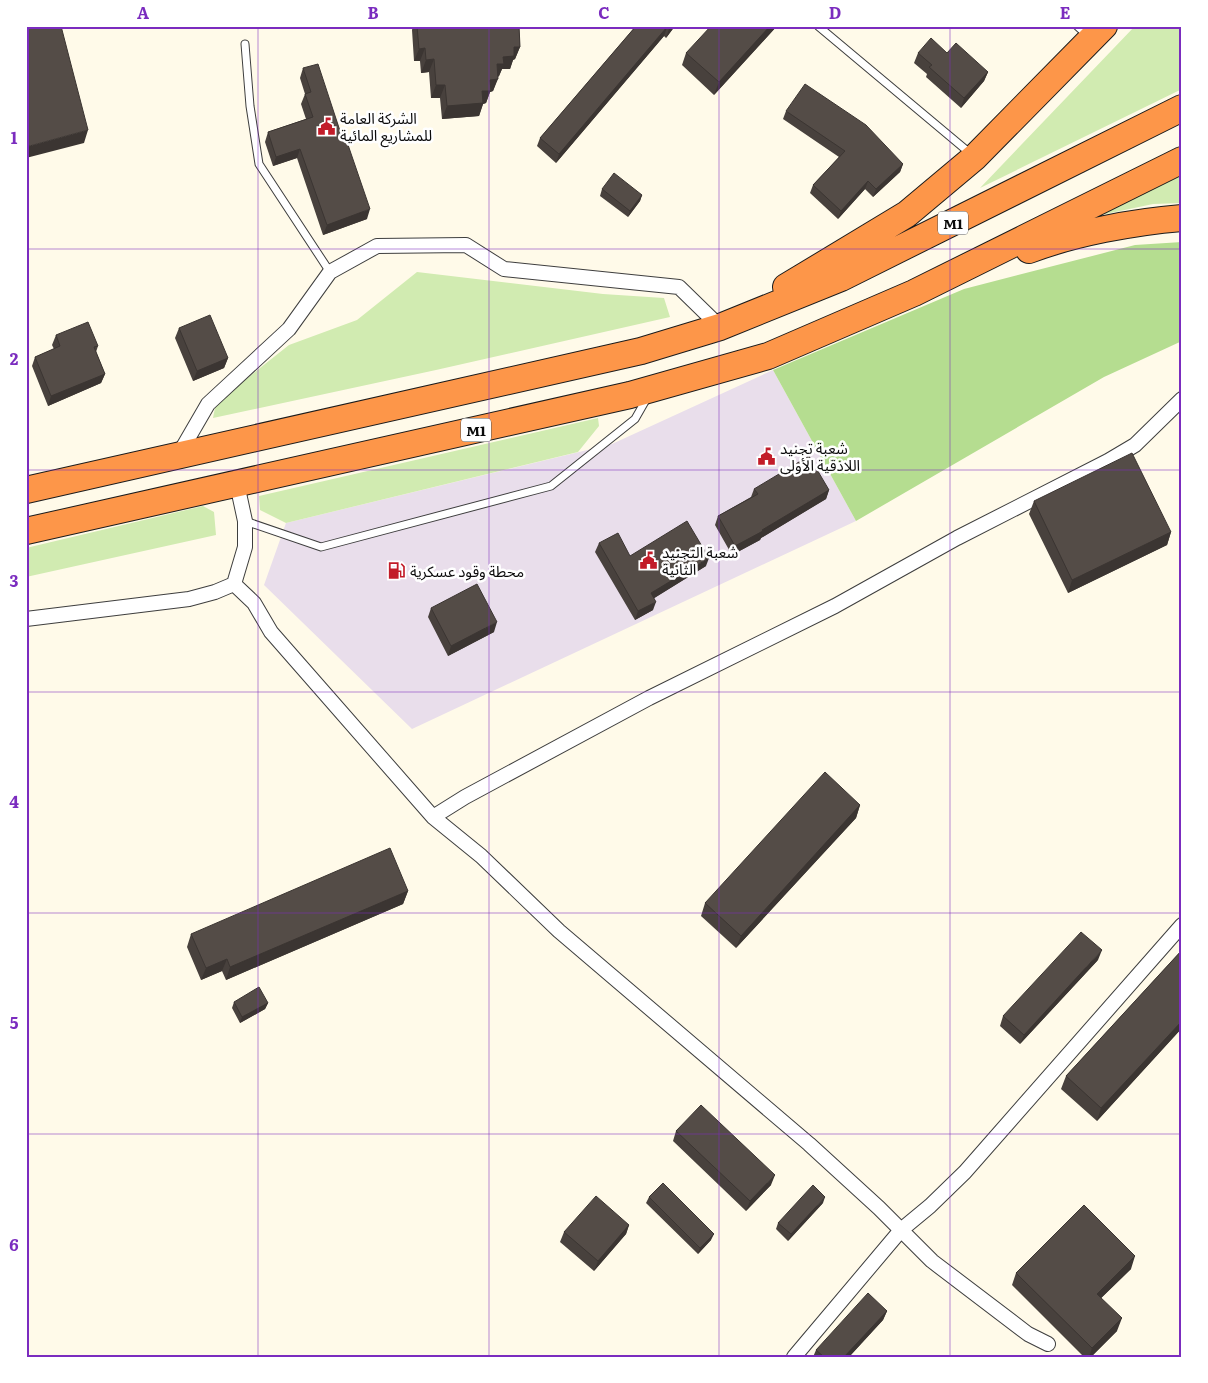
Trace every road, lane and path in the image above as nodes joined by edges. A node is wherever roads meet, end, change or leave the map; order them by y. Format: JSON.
{"nodes":[{"id":1,"x":818,"y":26,"type":"edge"},
{"id":2,"x":1091,"y":30,"type":"edge"},
{"id":3,"x":245,"y":44,"type":"dead end"},
{"id":4,"x":1182,"y":108,"type":"edge"},
{"id":5,"x":975,"y":157,"type":"junction"},
{"id":6,"x":1182,"y":160,"type":"edge"},
{"id":7,"x":1182,"y":218,"type":"edge"},
{"id":8,"x":330,"y":272,"type":"junction"},
{"id":9,"x":914,"y":293,"type":"junction"},
{"id":10,"x":720,"y":327,"type":"junction"},
{"id":11,"x":652,"y":389,"type":"junction"},
{"id":12,"x":1182,"y":399,"type":"edge"},
{"id":13,"x":179,"y":454,"type":"junction"},
{"id":14,"x":237,"y":484,"type":"junction"},
{"id":15,"x":26,"y":490,"type":"edge"},
{"id":16,"x":245,"y":520,"type":"junction"},
{"id":17,"x":26,"y":531,"type":"edge"},
{"id":18,"x":234,"y":584,"type":"junction"},
{"id":19,"x":26,"y":619,"type":"edge"},
{"id":20,"x":434,"y":818,"type":"junction"},
{"id":21,"x":1182,"y":925,"type":"edge"},
{"id":22,"x":901,"y":1230,"type":"junction"},
{"id":23,"x":1048,"y":1344,"type":"dead end"},
{"id":24,"x":794,"y":1357,"type":"edge"}],
"edges":[{"from":1,"to":5,"type":"lane"},
{"from":2,"to":5,"type":"highway"},
{"from":3,"to":8,"type":"lane"},
{"from":4,"to":10,"type":"highway","number":"M1"},
{"from":5,"to":10,"type":"highway"},
{"from":6,"to":9,"type":"highway","number":"M1"},
{"from":7,"to":9,"type":"highway"},
{"from":8,"to":10,"type":"street"},
{"from":8,"to":13,"type":"street"},
{"from":9,"to":11,"type":"highway","number":"M1"},
{"from":10,"to":13,"type":"highway","number":"M1"},
{"from":11,"to":14,"type":"highway","number":"M1"},
{"from":11,"to":16,"type":"lane"},
{"from":12,"to":20,"type":"street"},
{"from":13,"to":15,"type":"highway","number":"M1"},
{"from":14,"to":16,"type":"street"},
{"from":14,"to":17,"type":"highway","number":"M1"},
{"from":16,"to":18,"type":"street"},
{"from":18,"to":19,"type":"street"},
{"from":18,"to":20,"type":"street"},
{"from":20,"to":22,"type":"street"},
{"from":21,"to":22,"type":"street"},
{"from":22,"to":23,"type":"street"},
{"from":22,"to":24,"type":"street"}]}
